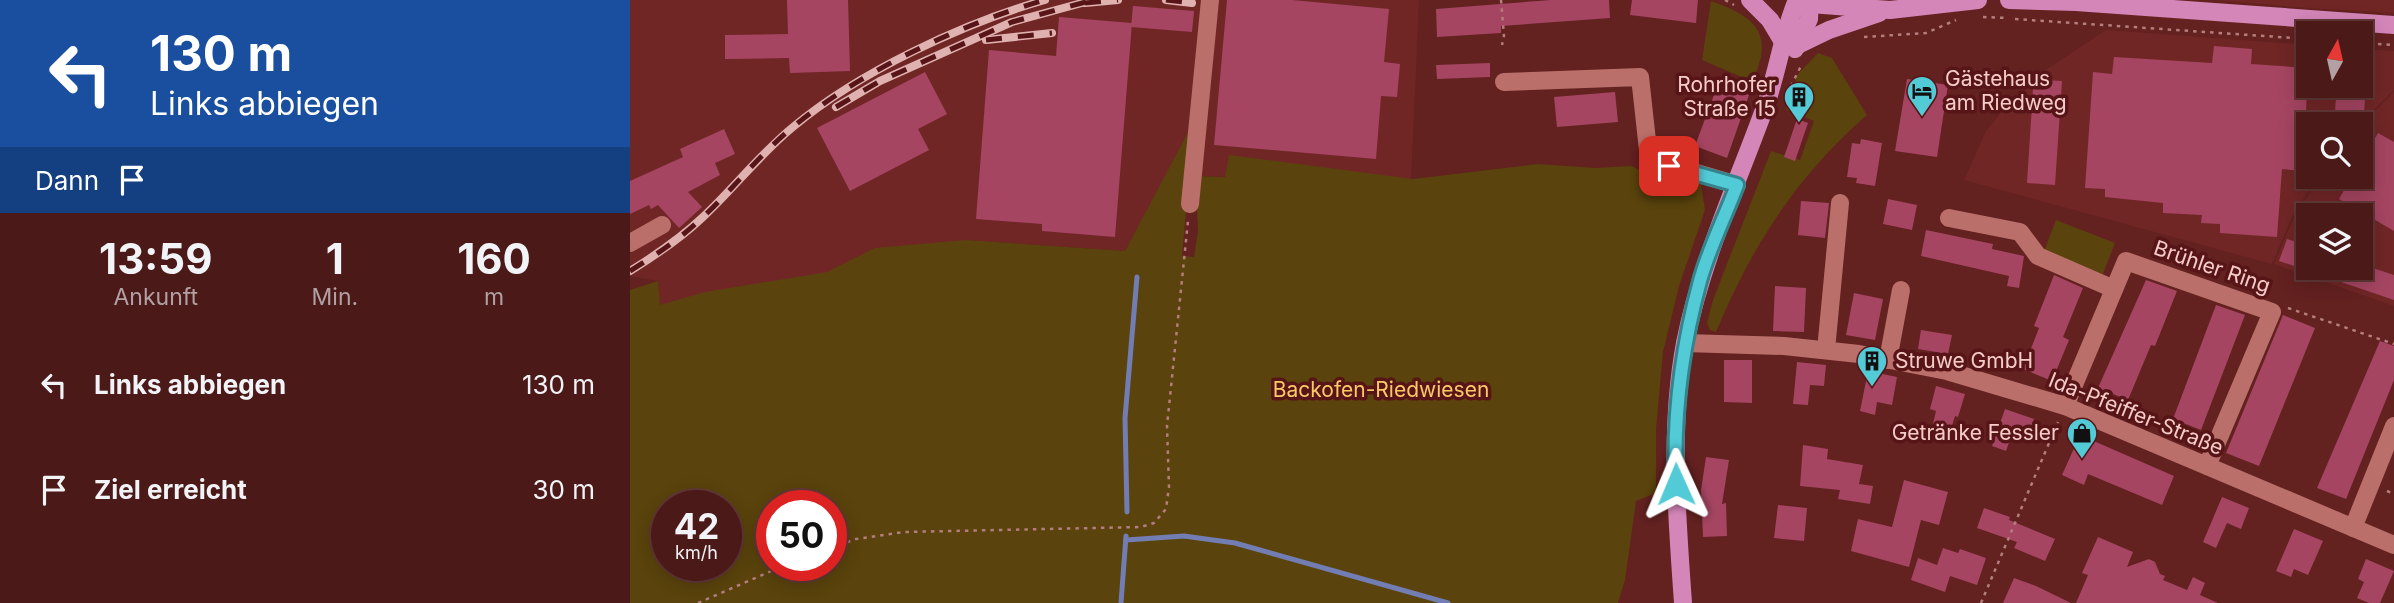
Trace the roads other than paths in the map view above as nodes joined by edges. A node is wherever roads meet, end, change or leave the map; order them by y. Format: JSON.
{"nodes":[{"id":1,"x":1210,"y":0,"type":"edge"},
{"id":2,"x":1750,"y":0,"type":"edge"},
{"id":3,"x":2009,"y":0,"type":"edge"},
{"id":4,"x":1801,"y":1,"type":"edge"},
{"id":5,"x":1976,"y":9,"type":"edge"},
{"id":6,"x":1890,"y":10,"type":"junction"},
{"id":7,"x":2394,"y":25,"type":"edge"},
{"id":8,"x":1797,"y":47,"type":"junction"},
{"id":9,"x":1504,"y":82,"type":"dead end"},
{"id":10,"x":1737,"y":185,"type":"junction"},
{"id":11,"x":1840,"y":203,"type":"dead end"},
{"id":12,"x":1190,"y":204,"type":"road end"},
{"id":13,"x":1949,"y":218,"type":"dead end"},
{"id":14,"x":662,"y":225,"type":"dead end"},
{"id":15,"x":630,"y":243,"type":"edge"},
{"id":16,"x":2114,"y":289,"type":"junction"},
{"id":17,"x":1901,"y":290,"type":"dead end"},
{"id":18,"x":1685,"y":343,"type":"junction"},
{"id":19,"x":1826,"y":350,"type":"junction"},
{"id":20,"x":1888,"y":360,"type":"junction"},
{"id":21,"x":2065,"y":406,"type":"junction"},
{"id":22,"x":2394,"y":426,"type":"edge"},
{"id":23,"x":2207,"y":466,"type":"junction"},
{"id":24,"x":2353,"y":528,"type":"junction"},
{"id":25,"x":2394,"y":545,"type":"edge"},
{"id":26,"x":1683,"y":603,"type":"edge"}],
"edges":[{"from":1,"to":12,"type":"street"},
{"from":2,"to":8,"type":"main road"},
{"from":3,"to":7,"type":"main road"},
{"from":4,"to":6,"type":"main road"},
{"from":4,"to":8,"type":"main road"},
{"from":5,"to":6,"type":"main road"},
{"from":6,"to":8,"type":"main road"},
{"from":8,"to":10,"type":"main road"},
{"from":9,"to":10,"type":"street"},
{"from":10,"to":18,"type":"main road"},
{"from":11,"to":19,"type":"street"},
{"from":13,"to":16,"type":"street"},
{"from":14,"to":15,"type":"street"},
{"from":16,"to":21,"type":"street","name":"Brühler Ring"},
{"from":16,"to":23,"type":"street","name":"Brühler Ring"},
{"from":17,"to":20,"type":"street"},
{"from":18,"to":19,"type":"street","name":"Ida-Pfeiffer-Straße"},
{"from":18,"to":26,"type":"main road"},
{"from":19,"to":20,"type":"street","name":"Ida-Pfeiffer-Straße"},
{"from":20,"to":21,"type":"street","name":"Ida-Pfeiffer-Straße"},
{"from":21,"to":23,"type":"street","name":"Ida-Pfeiffer-Straße"},
{"from":22,"to":24,"type":"street"},
{"from":23,"to":24,"type":"street","name":"Ida-Pfeiffer-Straße"},
{"from":24,"to":25,"type":"street","name":"Ida-Pfeiffer-Straße"}]}
